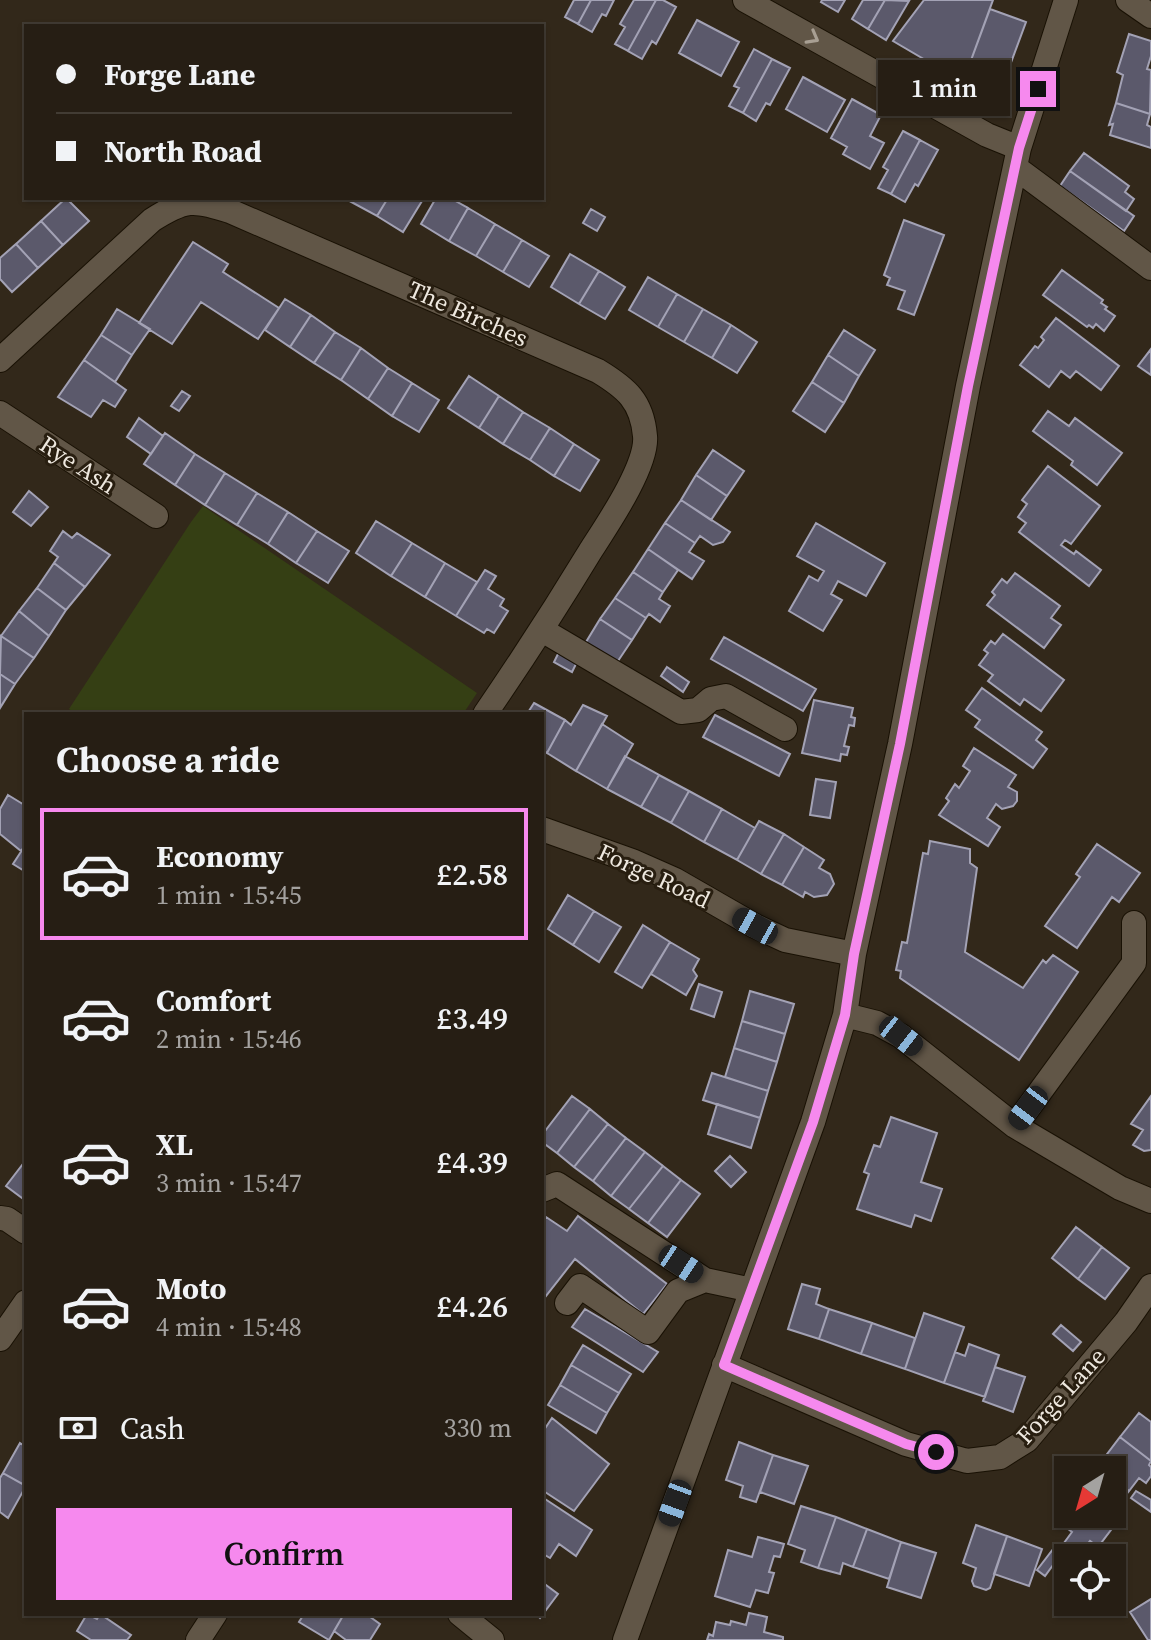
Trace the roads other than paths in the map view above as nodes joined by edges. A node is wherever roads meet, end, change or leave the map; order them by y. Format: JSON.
{"nodes":[{"id":1,"x":745,"y":0,"type":"edge"},
{"id":2,"x":1066,"y":0,"type":"edge"},
{"id":3,"x":1128,"y":0,"type":"edge"},
{"id":4,"x":1151,"y":16,"type":"edge"},
{"id":5,"x":1018,"y":158,"type":"junction"},
{"id":6,"x":204,"y":200,"type":"edge"},
{"id":7,"x":1151,"y":268,"type":"edge"},
{"id":8,"x":0,"y":360,"type":"edge"},
{"id":9,"x":0,"y":413,"type":"edge"},
{"id":10,"x":156,"y":516,"type":"dead end"},
{"id":11,"x":542,"y":630,"type":"junction"},
{"id":12,"x":486,"y":712,"type":"edge"},
{"id":13,"x":785,"y":729,"type":"dead end"},
{"id":14,"x":544,"y":830,"type":"edge"},
{"id":15,"x":1134,"y":923,"type":"dead end"},
{"id":16,"x":854,"y":954,"type":"junction"},
{"id":17,"x":845,"y":1015,"type":"junction"},
{"id":18,"x":1015,"y":1126,"type":"junction"},
{"id":19,"x":544,"y":1189,"type":"edge"},
{"id":20,"x":1151,"y":1201,"type":"edge"},
{"id":21,"x":0,"y":1218,"type":"edge"},
{"id":22,"x":24,"y":1231,"type":"edge"},
{"id":23,"x":705,"y":1280,"type":"junction"},
{"id":24,"x":1151,"y":1286,"type":"edge"},
{"id":25,"x":752,"y":1290,"type":"junction"},
{"id":26,"x":567,"y":1303,"type":"dead end"},
{"id":27,"x":24,"y":1305,"type":"edge"},
{"id":28,"x":0,"y":1339,"type":"edge"},
{"id":29,"x":724,"y":1365,"type":"junction"},
{"id":30,"x":214,"y":1616,"type":"edge"},
{"id":31,"x":462,"y":1616,"type":"edge"},
{"id":32,"x":198,"y":1640,"type":"edge"},
{"id":33,"x":492,"y":1640,"type":"edge"},
{"id":34,"x":625,"y":1640,"type":"edge"}],
"edges":[{"from":1,"to":5,"type":"street","one_way":true},
{"from":2,"to":5,"type":"street"},
{"from":3,"to":4,"type":"street"},
{"from":5,"to":7,"type":"street"},
{"from":5,"to":16,"type":"street"},
{"from":6,"to":8,"type":"street","name":"The Birches"},
{"from":6,"to":11,"type":"street","name":"The Birches"},
{"from":9,"to":10,"type":"street","name":"Rye Ash"},
{"from":11,"to":12,"type":"street","name":"The Birches"},
{"from":11,"to":13,"type":"street"},
{"from":14,"to":16,"type":"street","name":"Forge Road"},
{"from":15,"to":18,"type":"street"},
{"from":16,"to":17,"type":"street"},
{"from":17,"to":18,"type":"street"},
{"from":17,"to":25,"type":"street"},
{"from":18,"to":20,"type":"street"},
{"from":19,"to":23,"type":"street"},
{"from":21,"to":22,"type":"street"},
{"from":23,"to":25,"type":"street"},
{"from":23,"to":26,"type":"street"},
{"from":24,"to":29,"type":"street","name":"Forge Lane"},
{"from":25,"to":29,"type":"street"},
{"from":27,"to":28,"type":"street"},
{"from":29,"to":34,"type":"street"},
{"from":30,"to":32,"type":"street"},
{"from":31,"to":33,"type":"street"}]}
